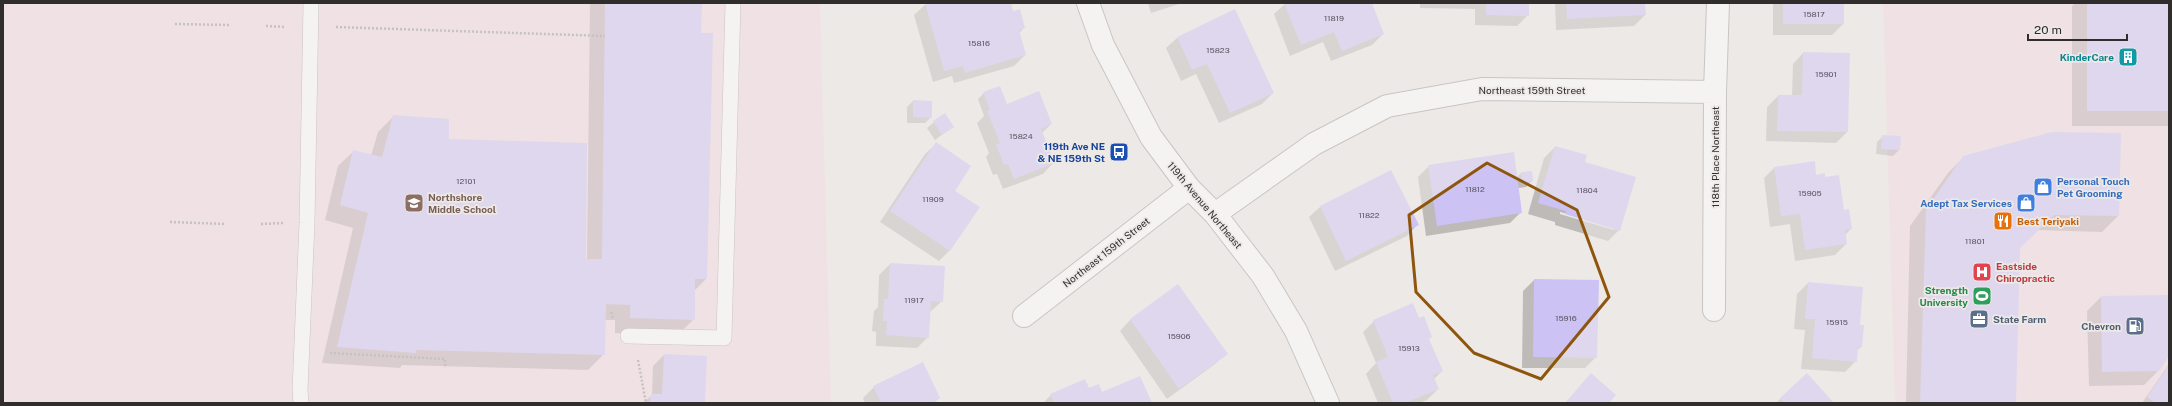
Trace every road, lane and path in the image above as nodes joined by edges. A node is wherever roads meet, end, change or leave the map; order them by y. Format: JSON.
{"nodes":[{"id":1,"x":311,"y":3,"type":"edge"},
{"id":2,"x":733,"y":3,"type":"edge"},
{"id":3,"x":1088,"y":3,"type":"edge"},
{"id":4,"x":1718,"y":3,"type":"edge"},
{"id":5,"x":175,"y":24,"type":"dead end"},
{"id":6,"x":229,"y":25,"type":"dead end"},
{"id":7,"x":266,"y":26,"type":"dead end"},
{"id":8,"x":290,"y":27,"type":"dead end"},
{"id":9,"x":332,"y":27,"type":"dead end"},
{"id":10,"x":605,"y":36,"type":"dead end"},
{"id":11,"x":1715,"y":92,"type":"junction"},
{"id":12,"x":1189,"y":188,"type":"junction"},
{"id":13,"x":1215,"y":214,"type":"junction"},
{"id":14,"x":170,"y":222,"type":"dead end"},
{"id":15,"x":285,"y":223,"type":"dead end"},
{"id":16,"x":226,"y":224,"type":"dead end"},
{"id":17,"x":261,"y":224,"type":"dead end"},
{"id":18,"x":1714,"y":310,"type":"dead end"},
{"id":19,"x":1024,"y":316,"type":"dead end"},
{"id":20,"x":628,"y":336,"type":"dead end"},
{"id":21,"x":330,"y":353,"type":"dead end"},
{"id":22,"x":445,"y":368,"type":"dead end"},
{"id":23,"x":301,"y":403,"type":"edge"},
{"id":24,"x":1328,"y":403,"type":"edge"}],
"edges":[{"from":1,"to":23,"type":"lane"},
{"from":2,"to":20,"type":"lane"},
{"from":3,"to":12,"type":"street","name":"119th Avenue Northeast"},
{"from":4,"to":11,"type":"street","name":"118th Place Northeast"},
{"from":5,"to":6,"type":"path"},
{"from":7,"to":8,"type":"path"},
{"from":9,"to":10,"type":"path"},
{"from":11,"to":13,"type":"street","name":"Northeast 159th Street"},
{"from":11,"to":18,"type":"street","name":"118th Place Northeast"},
{"from":12,"to":13,"type":"street","name":"119th Avenue Northeast"},
{"from":12,"to":19,"type":"street","name":"Northeast 159th Street"},
{"from":13,"to":24,"type":"street","name":"119th Avenue Northeast"},
{"from":14,"to":16,"type":"path"},
{"from":15,"to":17,"type":"path"},
{"from":21,"to":22,"type":"path"}]}
